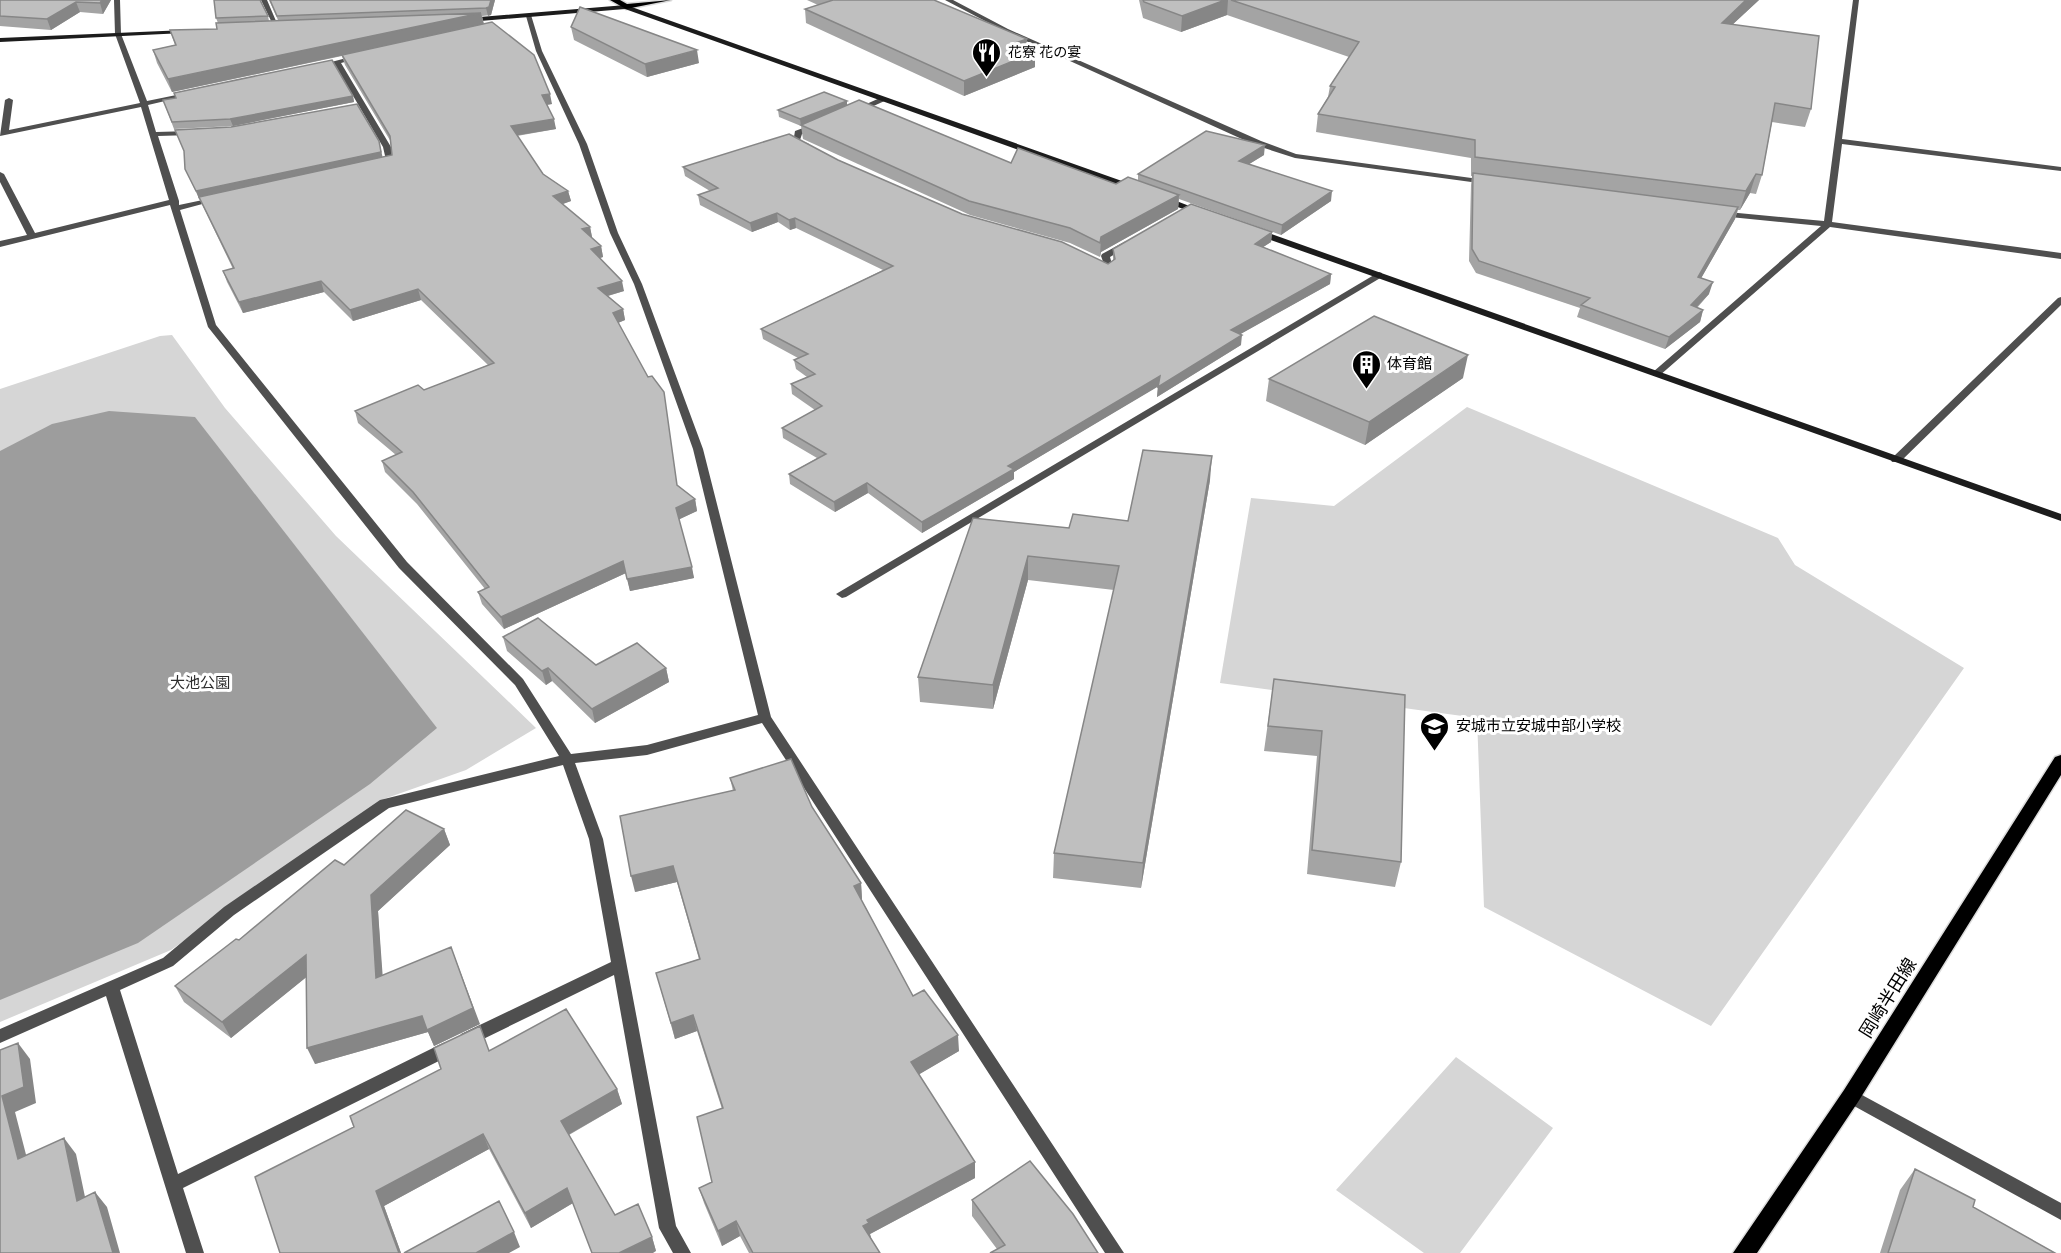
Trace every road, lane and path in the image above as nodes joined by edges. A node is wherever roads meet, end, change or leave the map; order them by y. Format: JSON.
{"nodes":[{"id":1,"x":117,"y":0,"type":"edge"},
{"id":2,"x":264,"y":0,"type":"edge"},
{"id":3,"x":614,"y":0,"type":"edge"},
{"id":4,"x":667,"y":0,"type":"edge"},
{"id":5,"x":948,"y":0,"type":"edge"},
{"id":6,"x":1858,"y":0,"type":"edge"},
{"id":7,"x":626,"y":7,"type":"junction"},
{"id":8,"x":529,"y":16,"type":"junction"},
{"id":9,"x":464,"y":21,"type":"edge"},
{"id":10,"x":277,"y":27,"type":"junction"},
{"id":11,"x":288,"y":27,"type":"edge"},
{"id":12,"x":266,"y":28,"type":"edge"},
{"id":13,"x":188,"y":31,"type":"edge"},
{"id":14,"x":118,"y":34,"type":"junction"},
{"id":15,"x":0,"y":40,"type":"edge"},
{"id":16,"x":370,"y":55,"type":"edge"},
{"id":17,"x":337,"y":62,"type":"junction"},
{"id":18,"x":314,"y":67,"type":"edge"},
{"id":19,"x":201,"y":92,"type":"edge"},
{"id":20,"x":885,"y":99,"type":"junction"},
{"id":21,"x":9,"y":100,"type":"dead end"},
{"id":22,"x":144,"y":104,"type":"junction"},
{"id":23,"x":362,"y":105,"type":"junction"},
{"id":24,"x":352,"y":107,"type":"edge"},
{"id":25,"x":841,"y":116,"type":"edge"},
{"id":26,"x":831,"y":120,"type":"edge"},
{"id":27,"x":201,"y":132,"type":"edge"},
{"id":28,"x":2,"y":133,"type":"edge"},
{"id":29,"x":154,"y":134,"type":"junction"},
{"id":30,"x":1839,"y":141,"type":"junction"},
{"id":31,"x":815,"y":150,"type":"edge"},
{"id":32,"x":367,"y":167,"type":"edge"},
{"id":33,"x":2061,"y":169,"type":"edge"},
{"id":34,"x":0,"y":174,"type":"edge"},
{"id":35,"x":1496,"y":184,"type":"edge"},
{"id":36,"x":1147,"y":193,"type":"edge"},
{"id":37,"x":1158,"y":197,"type":"edge"},
{"id":38,"x":222,"y":198,"type":"edge"},
{"id":39,"x":176,"y":204,"type":"junction"},
{"id":40,"x":1191,"y":208,"type":"junction"},
{"id":41,"x":1708,"y":212,"type":"edge"},
{"id":42,"x":1181,"y":214,"type":"edge"},
{"id":43,"x":1212,"y":216,"type":"edge"},
{"id":44,"x":1828,"y":224,"type":"junction"},
{"id":45,"x":1244,"y":228,"type":"edge"},
{"id":46,"x":32,"y":236,"type":"junction"},
{"id":47,"x":1133,"y":240,"type":"edge"},
{"id":48,"x":0,"y":244,"type":"edge"},
{"id":49,"x":2061,"y":256,"type":"edge"},
{"id":50,"x":1092,"y":260,"type":"edge"},
{"id":51,"x":1379,"y":275,"type":"junction"},
{"id":52,"x":2061,"y":300,"type":"edge"},
{"id":53,"x":1656,"y":374,"type":"junction"},
{"id":54,"x":1896,"y":460,"type":"junction"},
{"id":55,"x":2061,"y":519,"type":"edge"},
{"id":56,"x":842,"y":594,"type":"dead end"},
{"id":57,"x":765,"y":718,"type":"junction"},
{"id":58,"x":567,"y":759,"type":"junction"},
{"id":59,"x":2061,"y":761,"type":"edge"},
{"id":60,"x":619,"y":965,"type":"junction"},
{"id":61,"x":111,"y":987,"type":"junction"},
{"id":62,"x":0,"y":1036,"type":"edge"},
{"id":63,"x":1851,"y":1096,"type":"junction"},
{"id":64,"x":173,"y":1185,"type":"junction"},
{"id":65,"x":2061,"y":1212,"type":"edge"},
{"id":66,"x":195,"y":1253,"type":"edge"},
{"id":67,"x":682,"y":1253,"type":"edge"},
{"id":68,"x":1115,"y":1253,"type":"edge"},
{"id":69,"x":1744,"y":1253,"type":"edge"}],
"edges":[{"from":1,"to":14,"type":"street"},
{"from":2,"to":10,"type":"street"},
{"from":3,"to":7,"type":"main road"},
{"from":4,"to":7,"type":"main road"},
{"from":5,"to":35,"type":"street"},
{"from":6,"to":30,"type":"street"},
{"from":7,"to":8,"type":"street"},
{"from":7,"to":20,"type":"street"},
{"from":8,"to":9,"type":"street"},
{"from":8,"to":57,"type":"street"},
{"from":10,"to":11,"type":"street"},
{"from":10,"to":12,"type":"street"},
{"from":13,"to":14,"type":"street"},
{"from":14,"to":15,"type":"street"},
{"from":14,"to":22,"type":"street"},
{"from":16,"to":17,"type":"street"},
{"from":17,"to":18,"type":"street"},
{"from":17,"to":23,"type":"street"},
{"from":19,"to":22,"type":"street"},
{"from":20,"to":25,"type":"street"},
{"from":20,"to":36,"type":"street"},
{"from":21,"to":28,"type":"street"},
{"from":22,"to":28,"type":"street"},
{"from":22,"to":29,"type":"street"},
{"from":23,"to":24,"type":"street"},
{"from":23,"to":32,"type":"street"},
{"from":26,"to":31,"type":"street"},
{"from":27,"to":29,"type":"street"},
{"from":29,"to":39,"type":"street"},
{"from":30,"to":33,"type":"street"},
{"from":30,"to":44,"type":"street"},
{"from":34,"to":46,"type":"street"},
{"from":37,"to":40,"type":"street"},
{"from":38,"to":39,"type":"street"},
{"from":39,"to":46,"type":"street"},
{"from":39,"to":58,"type":"street"},
{"from":40,"to":42,"type":"street"},
{"from":40,"to":43,"type":"street"},
{"from":41,"to":44,"type":"street"},
{"from":44,"to":49,"type":"street"},
{"from":44,"to":53,"type":"street"},
{"from":45,"to":51,"type":"street"},
{"from":46,"to":48,"type":"street"},
{"from":47,"to":50,"type":"street"},
{"from":51,"to":53,"type":"street"},
{"from":51,"to":56,"type":"street"},
{"from":52,"to":54,"type":"street"},
{"from":53,"to":54,"type":"street"},
{"from":54,"to":55,"type":"street"},
{"from":57,"to":58,"type":"street"},
{"from":57,"to":68,"type":"street"},
{"from":58,"to":60,"type":"street"},
{"from":58,"to":61,"type":"street"},
{"from":59,"to":63,"type":"main road","name":"岡崎半田線"},
{"from":60,"to":64,"type":"street"},
{"from":60,"to":67,"type":"street"},
{"from":61,"to":62,"type":"street"},
{"from":61,"to":64,"type":"street"},
{"from":63,"to":65,"type":"street"},
{"from":63,"to":69,"type":"main road","name":"岡崎半田線"},
{"from":64,"to":66,"type":"street"}]}
